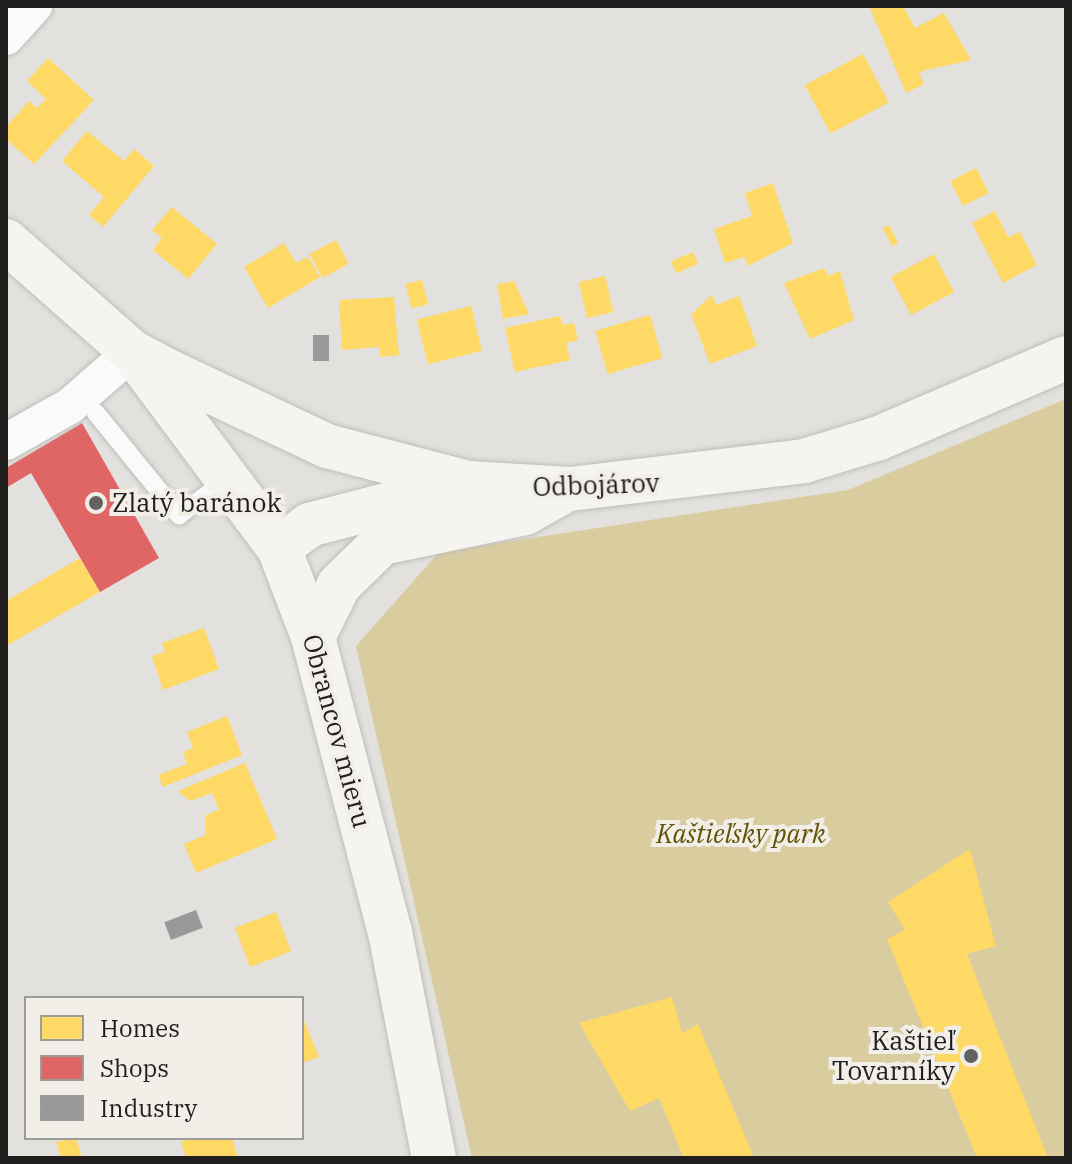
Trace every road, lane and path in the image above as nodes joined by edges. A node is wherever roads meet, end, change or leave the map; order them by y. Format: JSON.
{"nodes":[{"id":1,"x":34,"y":6,"type":"edge"},
{"id":2,"x":6,"y":37,"type":"edge"},
{"id":3,"x":6,"y":241,"type":"edge"},
{"id":4,"x":132,"y":352,"type":"junction"},
{"id":5,"x":1066,"y":358,"type":"edge"},
{"id":6,"x":96,"y":413,"type":"dead end"},
{"id":7,"x":6,"y":442,"type":"edge"},
{"id":8,"x":227,"y":480,"type":"junction"},
{"id":9,"x":468,"y":483,"type":"junction"},
{"id":10,"x":570,"y":489,"type":"junction"},
{"id":11,"x":279,"y":548,"type":"junction"},
{"id":12,"x":313,"y":637,"type":"junction"},
{"id":13,"x":434,"y":1158,"type":"edge"}],
"edges":[{"from":1,"to":2,"type":"street"},
{"from":3,"to":4,"type":"street"},
{"from":4,"to":7,"type":"street"},
{"from":4,"to":8,"type":"street","name":"Obrancov mieru"},
{"from":4,"to":9,"type":"street","name":"Odbojárov"},
{"from":5,"to":10,"type":"street","name":"Odbojárov"},
{"from":6,"to":8,"type":"lane"},
{"from":8,"to":11,"type":"street","name":"Obrancov mieru"},
{"from":9,"to":10,"type":"street","name":"Odbojárov"},
{"from":9,"to":11,"type":"street"},
{"from":10,"to":12,"type":"street"},
{"from":11,"to":12,"type":"street","name":"Obrancov mieru"},
{"from":12,"to":13,"type":"street","name":"Obrancov mieru"}]}
